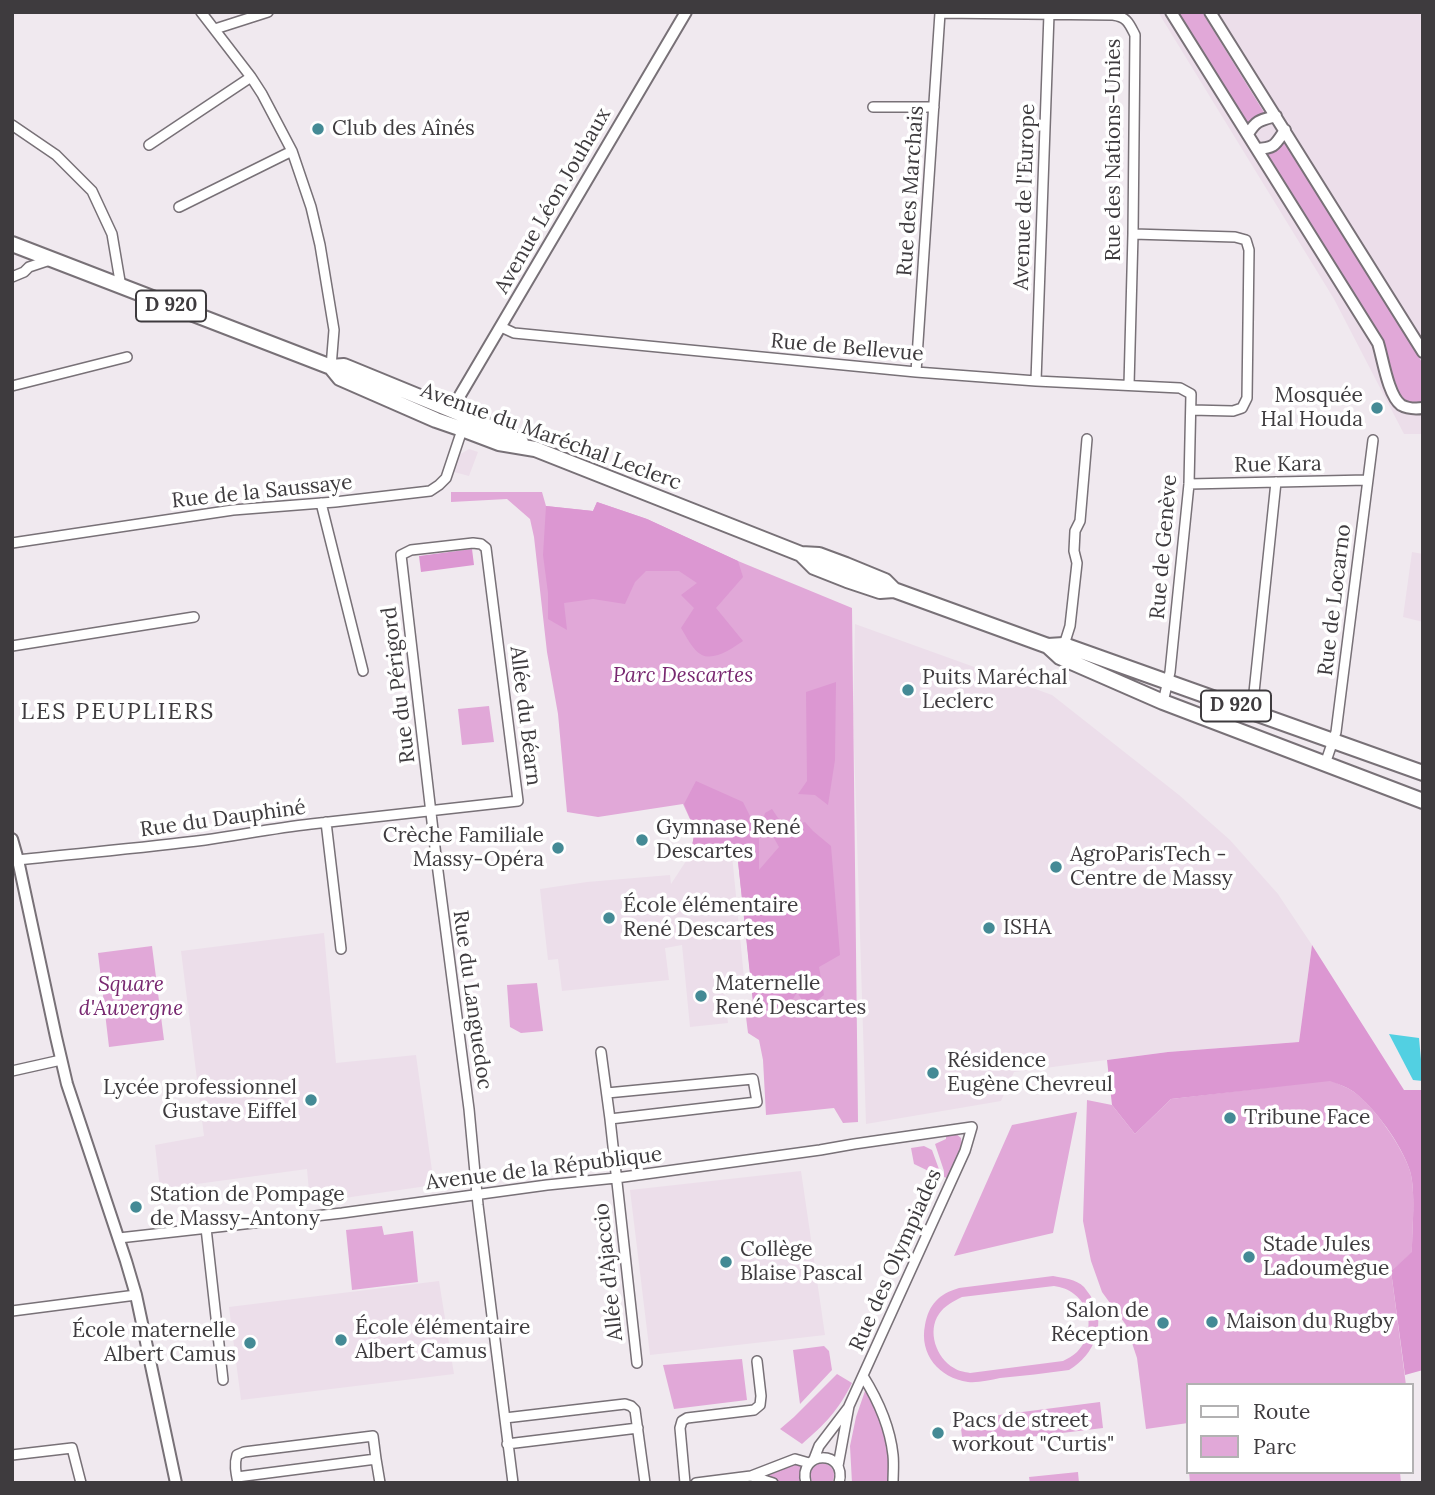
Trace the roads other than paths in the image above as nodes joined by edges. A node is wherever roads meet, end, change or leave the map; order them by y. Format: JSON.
{"nodes":[{"id":1,"x":201,"y":12,"type":"edge"},
{"id":2,"x":268,"y":12,"type":"edge"},
{"id":3,"x":686,"y":12,"type":"edge"},
{"id":4,"x":1171,"y":12,"type":"edge"},
{"id":5,"x":1210,"y":12,"type":"edge"},
{"id":6,"x":940,"y":13,"type":"edge"},
{"id":7,"x":1049,"y":14,"type":"junction"},
{"id":8,"x":215,"y":29,"type":"junction"},
{"id":9,"x":251,"y":77,"type":"junction"},
{"id":10,"x":873,"y":107,"type":"dead end"},
{"id":11,"x":934,"y":107,"type":"junction"},
{"id":12,"x":1276,"y":116,"type":"junction"},
{"id":13,"x":12,"y":125,"type":"edge"},
{"id":14,"x":1285,"y":130,"type":"junction"},
{"id":15,"x":1248,"y":134,"type":"junction"},
{"id":16,"x":149,"y":145,"type":"dead end"},
{"id":17,"x":1257,"y":149,"type":"junction"},
{"id":18,"x":292,"y":151,"type":"junction"},
{"id":19,"x":179,"y":207,"type":"dead end"},
{"id":20,"x":1133,"y":234,"type":"junction"},
{"id":21,"x":12,"y":244,"type":"edge"},
{"id":22,"x":50,"y":260,"type":"junction"},
{"id":23,"x":12,"y":277,"type":"edge"},
{"id":24,"x":121,"y":287,"type":"junction"},
{"id":25,"x":501,"y":327,"type":"junction"},
{"id":26,"x":1423,"y":352,"type":"edge"},
{"id":27,"x":127,"y":357,"type":"dead end"},
{"id":28,"x":331,"y":367,"type":"junction"},
{"id":29,"x":916,"y":372,"type":"junction"},
{"id":30,"x":1036,"y":381,"type":"junction"},
{"id":31,"x":12,"y":386,"type":"edge"},
{"id":32,"x":1129,"y":386,"type":"junction"},
{"id":33,"x":1191,"y":394,"type":"joint"},
{"id":34,"x":1423,"y":408,"type":"edge"},
{"id":35,"x":1191,"y":410,"type":"junction"},
{"id":36,"x":459,"y":420,"type":"junction"},
{"id":37,"x":1087,"y":439,"type":"dead end"},
{"id":38,"x":1373,"y":440,"type":"dead end"},
{"id":39,"x":1367,"y":480,"type":"junction"},
{"id":40,"x":1276,"y":482,"type":"junction"},
{"id":41,"x":1189,"y":484,"type":"junction"},
{"id":42,"x":321,"y":503,"type":"junction"},
{"id":43,"x":12,"y":542,"type":"edge"},
{"id":44,"x":401,"y":555,"type":"joint"},
{"id":45,"x":194,"y":617,"type":"dead end"},
{"id":46,"x":1063,"y":645,"type":"junction"},
{"id":47,"x":12,"y":646,"type":"edge"},
{"id":48,"x":1048,"y":646,"type":"junction"},
{"id":49,"x":363,"y":671,"type":"dead end"},
{"id":50,"x":1168,"y":681,"type":"junction"},
{"id":51,"x":1163,"y":702,"type":"junction"},
{"id":52,"x":1250,"y":712,"type":"junction"},
{"id":53,"x":1334,"y":741,"type":"junction"},
{"id":54,"x":1325,"y":764,"type":"junction"},
{"id":55,"x":1423,"y":773,"type":"edge"},
{"id":56,"x":1423,"y":801,"type":"edge"},
{"id":57,"x":432,"y":810,"type":"junction"},
{"id":58,"x":326,"y":822,"type":"junction"},
{"id":59,"x":12,"y":839,"type":"edge"},
{"id":60,"x":18,"y":860,"type":"junction"},
{"id":61,"x":341,"y":949,"type":"dead end"},
{"id":62,"x":601,"y":1052,"type":"dead end"},
{"id":63,"x":61,"y":1060,"type":"junction"},
{"id":64,"x":12,"y":1071,"type":"edge"},
{"id":65,"x":607,"y":1093,"type":"junction"},
{"id":66,"x":610,"y":1119,"type":"junction"},
{"id":67,"x":972,"y":1127,"type":"joint"},
{"id":68,"x":616,"y":1178,"type":"junction"},
{"id":69,"x":477,"y":1194,"type":"junction"},
{"id":70,"x":206,"y":1228,"type":"junction"},
{"id":71,"x":118,"y":1238,"type":"junction"},
{"id":72,"x":136,"y":1295,"type":"junction"},
{"id":73,"x":12,"y":1311,"type":"edge"},
{"id":74,"x":757,"y":1361,"type":"dead end"},
{"id":75,"x":637,"y":1363,"type":"dead end"},
{"id":76,"x":863,"y":1376,"type":"junction"},
{"id":77,"x":223,"y":1380,"type":"dead end"},
{"id":78,"x":849,"y":1406,"type":"junction"},
{"id":79,"x":505,"y":1418,"type":"junction"},
{"id":80,"x":638,"y":1428,"type":"junction"},
{"id":81,"x":507,"y":1444,"type":"junction"},
{"id":82,"x":12,"y":1455,"type":"edge"},
{"id":83,"x":376,"y":1460,"type":"junction"},
{"id":84,"x":812,"y":1461,"type":"junction"},
{"id":85,"x":838,"y":1466,"type":"junction"},
{"id":86,"x":751,"y":1476,"type":"junction"},
{"id":87,"x":237,"y":1480,"type":"edge"},
{"id":88,"x":81,"y":1483,"type":"edge"},
{"id":89,"x":176,"y":1483,"type":"edge"},
{"id":90,"x":380,"y":1483,"type":"edge"},
{"id":91,"x":513,"y":1483,"type":"edge"},
{"id":92,"x":645,"y":1483,"type":"edge"},
{"id":93,"x":685,"y":1483,"type":"edge"},
{"id":94,"x":696,"y":1483,"type":"edge"},
{"id":95,"x":773,"y":1483,"type":"edge"},
{"id":96,"x":806,"y":1483,"type":"edge"},
{"id":97,"x":839,"y":1483,"type":"edge"},
{"id":98,"x":893,"y":1483,"type":"edge"}],
"edges":[{"from":1,"to":8,"type":"street"},
{"from":2,"to":8,"type":"street"},
{"from":3,"to":25,"type":"street","name":"Avenue Léon Jouhaux"},
{"from":4,"to":15,"type":"street"},
{"from":5,"to":12,"type":"street"},
{"from":6,"to":7,"type":"street","name":"Rue des Nations-Unies"},
{"from":6,"to":11,"type":"street","name":"Rue des Marchais"},
{"from":7,"to":20,"type":"street","name":"Rue des Nations-Unies"},
{"from":7,"to":30,"type":"street","name":"Avenue de l'Europe"},
{"from":8,"to":9,"type":"street"},
{"from":9,"to":16,"type":"street"},
{"from":9,"to":18,"type":"street"},
{"from":10,"to":11,"type":"street"},
{"from":11,"to":29,"type":"street","name":"Rue des Marchais"},
{"from":12,"to":14,"type":"street"},
{"from":12,"to":15,"type":"street"},
{"from":13,"to":24,"type":"street"},
{"from":14,"to":17,"type":"street"},
{"from":14,"to":26,"type":"street"},
{"from":15,"to":17,"type":"street"},
{"from":17,"to":34,"type":"street"},
{"from":18,"to":19,"type":"street"},
{"from":18,"to":28,"type":"street"},
{"from":20,"to":32,"type":"street","name":"Rue des Nations-Unies"},
{"from":20,"to":35,"type":"street"},
{"from":21,"to":22,"type":"main road","number":"D 920"},
{"from":22,"to":23,"type":"street"},
{"from":22,"to":24,"type":"main road","number":"D 920"},
{"from":24,"to":28,"type":"main road","number":"D 920"},
{"from":25,"to":29,"type":"street","name":"Rue de Bellevue"},
{"from":25,"to":36,"type":"street","name":"Avenue Léon Jouhaux"},
{"from":27,"to":31,"type":"street"},
{"from":28,"to":36,"type":"main road","number":"D 920"},
{"from":28,"to":36,"type":"main road","name":"Avenue du Maréchal Leclerc","number":"D 920"},
{"from":29,"to":30,"type":"street","name":"Rue de Bellevue"},
{"from":30,"to":32,"type":"street","name":"Rue de Bellevue"},
{"from":32,"to":33,"type":"street","name":"Rue de Bellevue"},
{"from":33,"to":35,"type":"street","name":"Rue de Genève"},
{"from":35,"to":41,"type":"street","name":"Rue de Genève"},
{"from":36,"to":42,"type":"street","name":"Rue de la Saussaye"},
{"from":36,"to":48,"type":"main road","name":"Avenue du Maréchal Leclerc","number":"D 920"},
{"from":37,"to":46,"type":"street"},
{"from":38,"to":39,"type":"street","name":"Rue de Locarno"},
{"from":39,"to":40,"type":"street","name":"Rue Kara"},
{"from":39,"to":53,"type":"street","name":"Rue de Locarno"},
{"from":40,"to":41,"type":"street","name":"Rue Kara"},
{"from":40,"to":52,"type":"street"},
{"from":41,"to":50,"type":"street","name":"Rue de Genève"},
{"from":42,"to":43,"type":"street","name":"Rue de la Saussaye"},
{"from":42,"to":49,"type":"street"},
{"from":44,"to":57,"type":"street","name":"Rue du Périgord"},
{"from":44,"to":57,"type":"street","name":"Allée du Béarn"},
{"from":45,"to":47,"type":"street"},
{"from":46,"to":48,"type":"main road","name":"Avenue du Maréchal Leclerc","number":"D 920"},
{"from":46,"to":50,"type":"main road","name":"Avenue du Maréchal Leclerc","number":"D 920"},
{"from":48,"to":51,"type":"main road","name":"Avenue du Maréchal Leclerc","number":"D 920"},
{"from":50,"to":51,"type":"street","name":"Rue de Genève"},
{"from":50,"to":52,"type":"main road","name":"Avenue du Maréchal Leclerc","number":"D 920"},
{"from":51,"to":54,"type":"main road","name":"Avenue du Maréchal Leclerc","number":"D 920"},
{"from":52,"to":53,"type":"main road","name":"Avenue du Maréchal Leclerc","number":"D 920"},
{"from":53,"to":54,"type":"street","name":"Rue de Locarno"},
{"from":53,"to":55,"type":"main road","name":"Avenue du Maréchal Leclerc","number":"D 920"},
{"from":54,"to":56,"type":"main road","name":"Avenue du Maréchal Leclerc","number":"D 920"},
{"from":57,"to":58,"type":"street","name":"Rue du Dauphiné"},
{"from":57,"to":69,"type":"street","name":"Rue du Languedoc"},
{"from":58,"to":60,"type":"street","name":"Rue du Dauphiné"},
{"from":58,"to":61,"type":"street"},
{"from":59,"to":60,"type":"street"},
{"from":60,"to":63,"type":"street"},
{"from":62,"to":65,"type":"street","name":"Allée d'Ajaccio"},
{"from":63,"to":64,"type":"street"},
{"from":63,"to":71,"type":"street"},
{"from":65,"to":66,"type":"street","name":"Allée d'Ajaccio"},
{"from":65,"to":66,"type":"street"},
{"from":66,"to":68,"type":"street","name":"Allée d'Ajaccio"},
{"from":67,"to":68,"type":"street","name":"Avenue de la République"},
{"from":67,"to":76,"type":"street","name":"Rue des Olympiades"},
{"from":68,"to":69,"type":"street","name":"Avenue de la République"},
{"from":68,"to":75,"type":"street","name":"Allée d'Ajaccio"},
{"from":69,"to":70,"type":"street","name":"Avenue de la République"},
{"from":69,"to":79,"type":"street","name":"Rue du Languedoc"},
{"from":70,"to":71,"type":"street","name":"Avenue de la République"},
{"from":70,"to":77,"type":"street"},
{"from":71,"to":72,"type":"street"},
{"from":72,"to":73,"type":"street"},
{"from":72,"to":89,"type":"street"},
{"from":74,"to":93,"type":"street"},
{"from":76,"to":78,"type":"street","name":"Rue des Olympiades"},
{"from":76,"to":98,"type":"street"},
{"from":78,"to":84,"type":"street","name":"Rue des Olympiades"},
{"from":78,"to":85,"type":"street","name":"Rue des Olympiades"},
{"from":79,"to":80,"type":"street"},
{"from":79,"to":81,"type":"street","name":"Rue du Languedoc"},
{"from":80,"to":81,"type":"street"},
{"from":80,"to":92,"type":"street"},
{"from":81,"to":91,"type":"street","name":"Rue du Languedoc"},
{"from":82,"to":88,"type":"street"},
{"from":83,"to":87,"type":"street"},
{"from":83,"to":87,"type":"street"},
{"from":83,"to":90,"type":"street"},
{"from":84,"to":85,"type":"street"},
{"from":84,"to":86,"type":"street"},
{"from":84,"to":96,"type":"street"},
{"from":85,"to":97,"type":"street","name":"Rue des Olympiades"},
{"from":86,"to":94,"type":"street"},
{"from":86,"to":95,"type":"street"}]}
